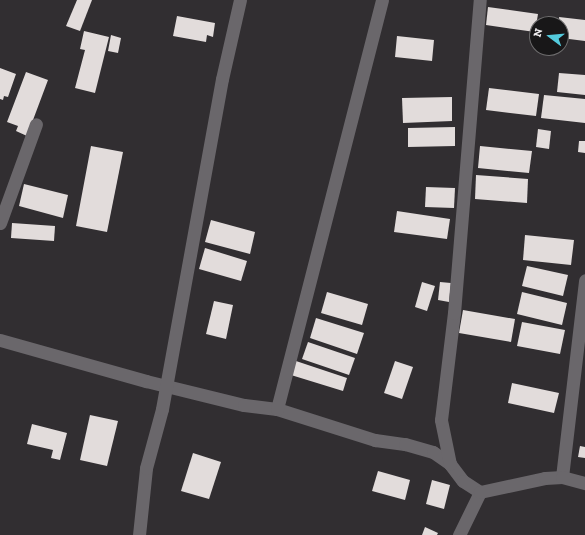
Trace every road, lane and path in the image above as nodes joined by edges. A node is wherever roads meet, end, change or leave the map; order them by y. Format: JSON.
{"nodes":[{"id":1,"x":240,"y":0,"type":"edge"},
{"id":2,"x":382,"y":0,"type":"edge"},
{"id":3,"x":480,"y":0,"type":"edge"},
{"id":4,"x":36,"y":124,"type":"dead end"},
{"id":5,"x":0,"y":223,"type":"edge"},
{"id":6,"x":585,"y":280,"type":"edge"},
{"id":7,"x":0,"y":340,"type":"edge"},
{"id":8,"x":166,"y":385,"type":"junction"},
{"id":9,"x":277,"y":409,"type":"junction"},
{"id":10,"x":450,"y":464,"type":"junction"},
{"id":11,"x":562,"y":477,"type":"junction"},
{"id":12,"x":585,"y":483,"type":"edge"},
{"id":13,"x":480,"y":492,"type":"junction"},
{"id":14,"x":143,"y":534,"type":"edge"},
{"id":15,"x":459,"y":535,"type":"edge"}],
"edges":[{"from":1,"to":8,"type":"street"},
{"from":2,"to":9,"type":"street"},
{"from":3,"to":10,"type":"street"},
{"from":4,"to":5,"type":"street"},
{"from":6,"to":11,"type":"street"},
{"from":7,"to":8,"type":"street"},
{"from":8,"to":9,"type":"street"},
{"from":8,"to":14,"type":"street"},
{"from":9,"to":10,"type":"street"},
{"from":10,"to":13,"type":"street"},
{"from":11,"to":12,"type":"street"},
{"from":11,"to":13,"type":"street"},
{"from":13,"to":15,"type":"street"}]}
